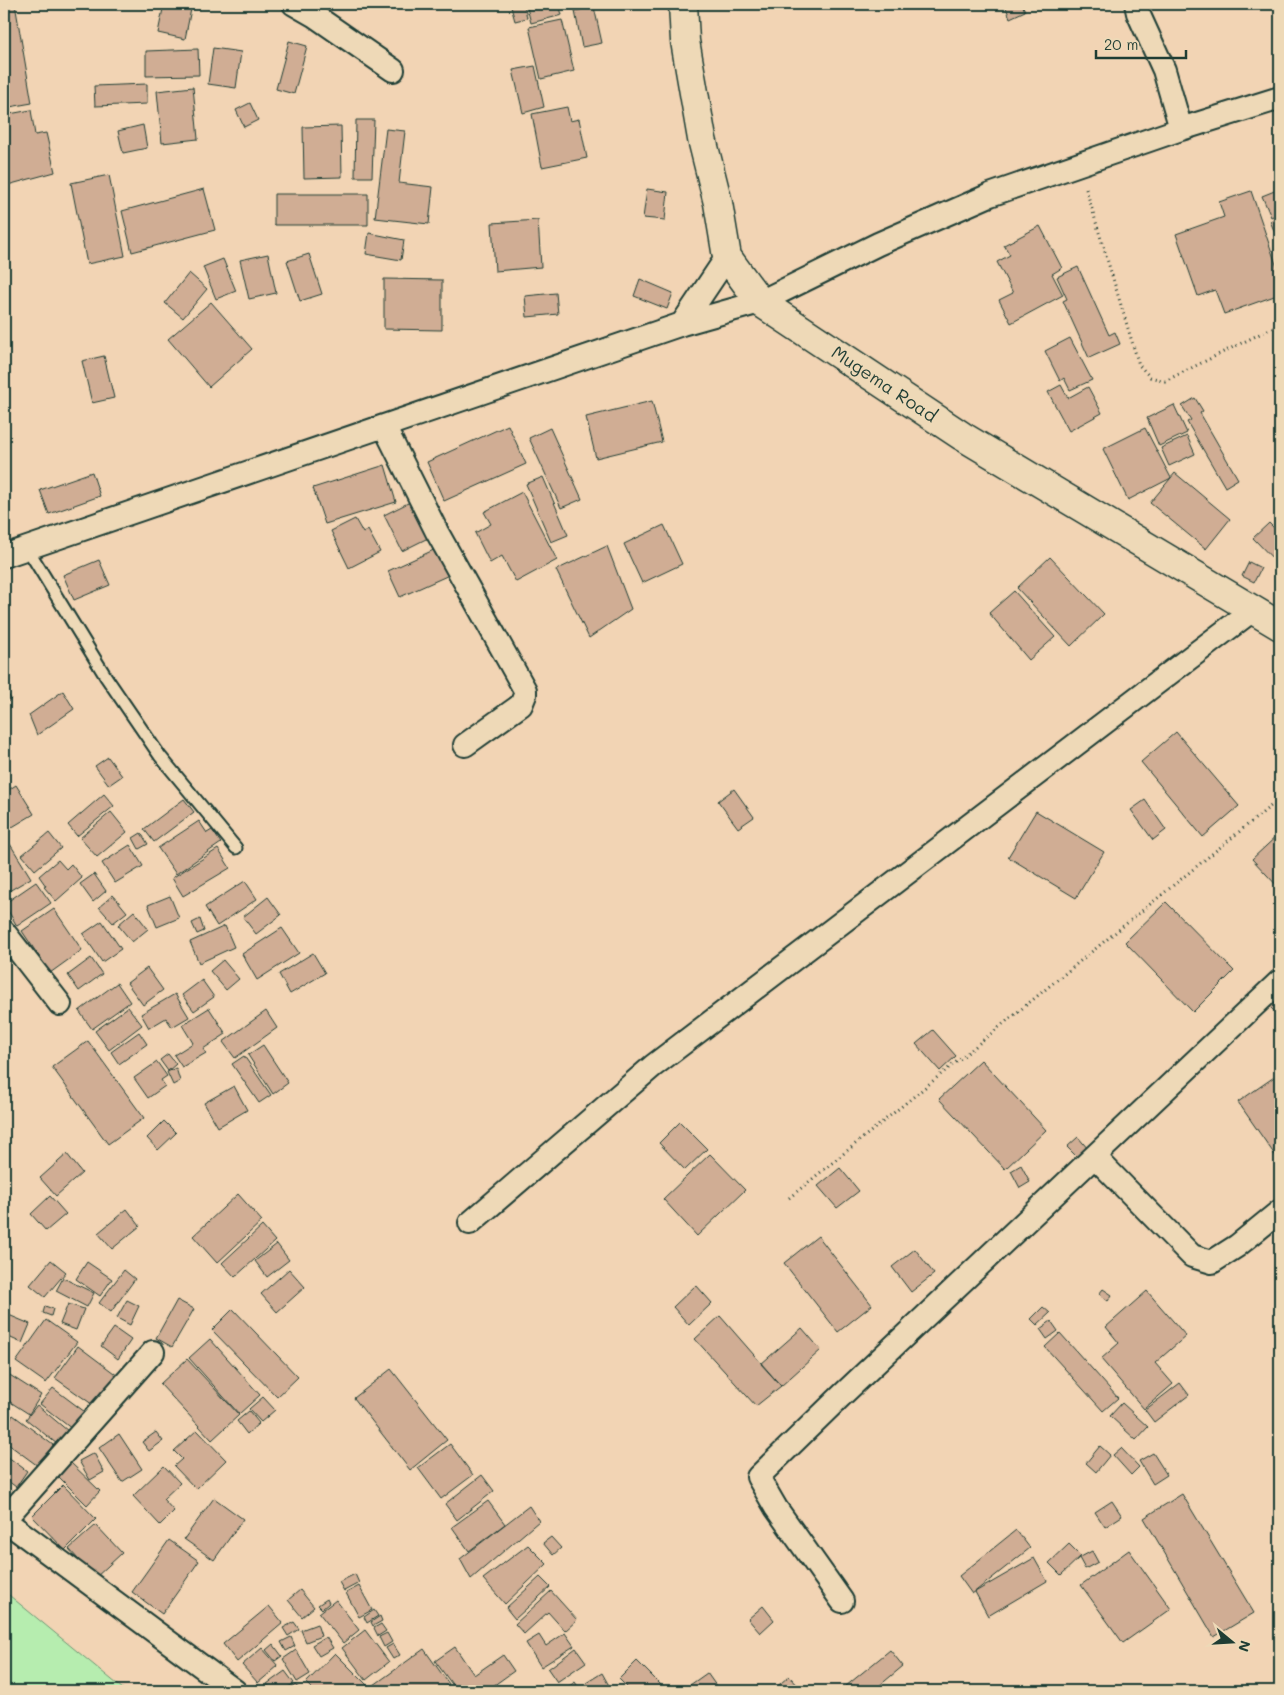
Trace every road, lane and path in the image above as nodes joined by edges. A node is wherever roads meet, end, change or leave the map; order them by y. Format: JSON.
{"nodes":[{"id":1,"x":294,"y":4,"type":"edge"},
{"id":2,"x":683,"y":4,"type":"edge"},
{"id":3,"x":1136,"y":4,"type":"edge"},
{"id":4,"x":393,"y":70,"type":"dead end"},
{"id":5,"x":1280,"y":98,"type":"edge"},
{"id":6,"x":1181,"y":130,"type":"junction"},
{"id":7,"x":1078,"y":165,"type":"junction"},
{"id":8,"x":727,"y":257,"type":"junction"},
{"id":9,"x":760,"y":302,"type":"junction"},
{"id":10,"x":682,"y":324,"type":"junction"},
{"id":11,"x":1280,"y":324,"type":"edge"},
{"id":12,"x":384,"y":426,"type":"junction"},
{"id":13,"x":27,"y":548,"type":"junction"},
{"id":14,"x":4,"y":556,"type":"edge"},
{"id":15,"x":1254,"y":609,"type":"junction"},
{"id":16,"x":1280,"y":626,"type":"edge"},
{"id":17,"x":465,"y":745,"type":"dead end"},
{"id":18,"x":1277,"y":802,"type":"dead end"},
{"id":19,"x":236,"y":848,"type":"dead end"},
{"id":20,"x":4,"y":932,"type":"edge"},
{"id":21,"x":1280,"y":982,"type":"edge"},
{"id":22,"x":60,"y":1004,"type":"dead end"},
{"id":23,"x":1095,"y":1157,"type":"junction"},
{"id":24,"x":789,"y":1198,"type":"dead end"},
{"id":25,"x":1280,"y":1211,"type":"edge"},
{"id":26,"x":470,"y":1222,"type":"dead end"},
{"id":27,"x":153,"y":1352,"type":"dead end"},
{"id":28,"x":4,"y":1520,"type":"edge"},
{"id":29,"x":842,"y":1601,"type":"dead end"},
{"id":30,"x":235,"y":1691,"type":"edge"}],
"edges":[{"from":1,"to":4,"type":"street"},
{"from":2,"to":8,"type":"street","name":"Mugema Road"},
{"from":3,"to":6,"type":"street"},
{"from":5,"to":6,"type":"street"},
{"from":6,"to":7,"type":"street"},
{"from":7,"to":9,"type":"street"},
{"from":7,"to":11,"type":"path"},
{"from":8,"to":9,"type":"street","name":"Mugema Road"},
{"from":8,"to":10,"type":"street"},
{"from":9,"to":10,"type":"street"},
{"from":9,"to":15,"type":"street","name":"Mugema Road"},
{"from":10,"to":12,"type":"street"},
{"from":12,"to":13,"type":"street"},
{"from":12,"to":17,"type":"street"},
{"from":13,"to":14,"type":"street"},
{"from":13,"to":19,"type":"lane"},
{"from":15,"to":16,"type":"street","name":"Mugema Road"},
{"from":15,"to":26,"type":"street"},
{"from":18,"to":24,"type":"path"},
{"from":20,"to":22,"type":"street"},
{"from":21,"to":23,"type":"street"},
{"from":23,"to":25,"type":"street"},
{"from":23,"to":29,"type":"street"},
{"from":27,"to":28,"type":"street"},
{"from":28,"to":30,"type":"street"}]}
